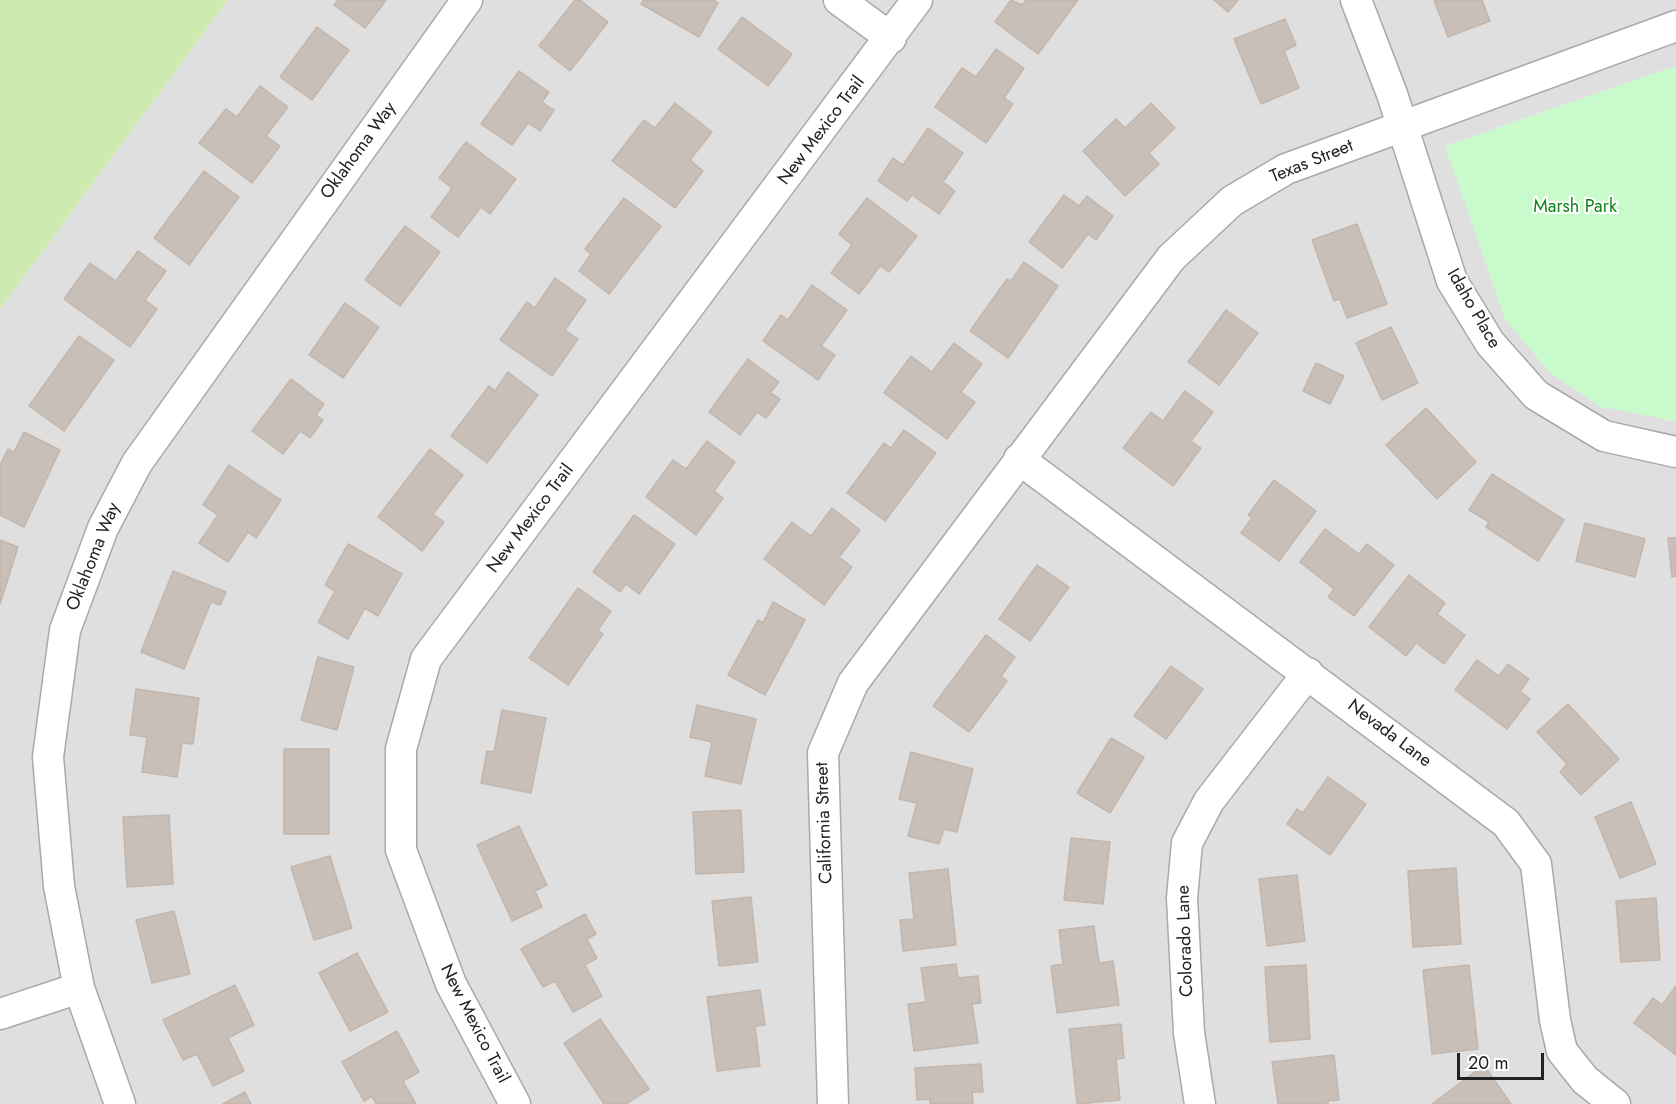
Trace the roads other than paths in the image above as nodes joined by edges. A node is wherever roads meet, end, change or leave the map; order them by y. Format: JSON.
{"nodes":[{"id":1,"x":467,"y":0,"type":"edge"},
{"id":2,"x":839,"y":0,"type":"edge"},
{"id":3,"x":917,"y":0,"type":"edge"},
{"id":4,"x":1356,"y":0,"type":"edge"},
{"id":5,"x":1676,"y":26,"type":"edge"},
{"id":6,"x":891,"y":38,"type":"junction"},
{"id":7,"x":1403,"y":127,"type":"junction"},
{"id":8,"x":1676,"y":452,"type":"edge"},
{"id":9,"x":1019,"y":459,"type":"junction"},
{"id":10,"x":1308,"y":673,"type":"junction"},
{"id":11,"x":79,"y":988,"type":"junction"},
{"id":12,"x":0,"y":1014,"type":"edge"},
{"id":13,"x":120,"y":1104,"type":"edge"},
{"id":14,"x":515,"y":1104,"type":"edge"},
{"id":15,"x":833,"y":1104,"type":"edge"},
{"id":16,"x":1200,"y":1104,"type":"edge"},
{"id":17,"x":1615,"y":1104,"type":"edge"}],
"edges":[{"from":1,"to":11,"type":"street","name":"Oklahoma Way"},
{"from":2,"to":6,"type":"street"},
{"from":3,"to":6,"type":"street","name":"New Mexico Trail"},
{"from":4,"to":7,"type":"street","name":"Idaho Place"},
{"from":5,"to":7,"type":"street","name":"Texas Street"},
{"from":6,"to":14,"type":"street","name":"New Mexico Trail"},
{"from":7,"to":8,"type":"street","name":"Idaho Place"},
{"from":7,"to":9,"type":"street","name":"Texas Street"},
{"from":9,"to":10,"type":"street","name":"Nevada Lane"},
{"from":9,"to":15,"type":"street","name":"California Street"},
{"from":10,"to":16,"type":"street","name":"Colorado Lane"},
{"from":10,"to":17,"type":"street","name":"Nevada Lane"},
{"from":11,"to":12,"type":"street"},
{"from":11,"to":13,"type":"street","name":"Oklahoma Way"}]}
